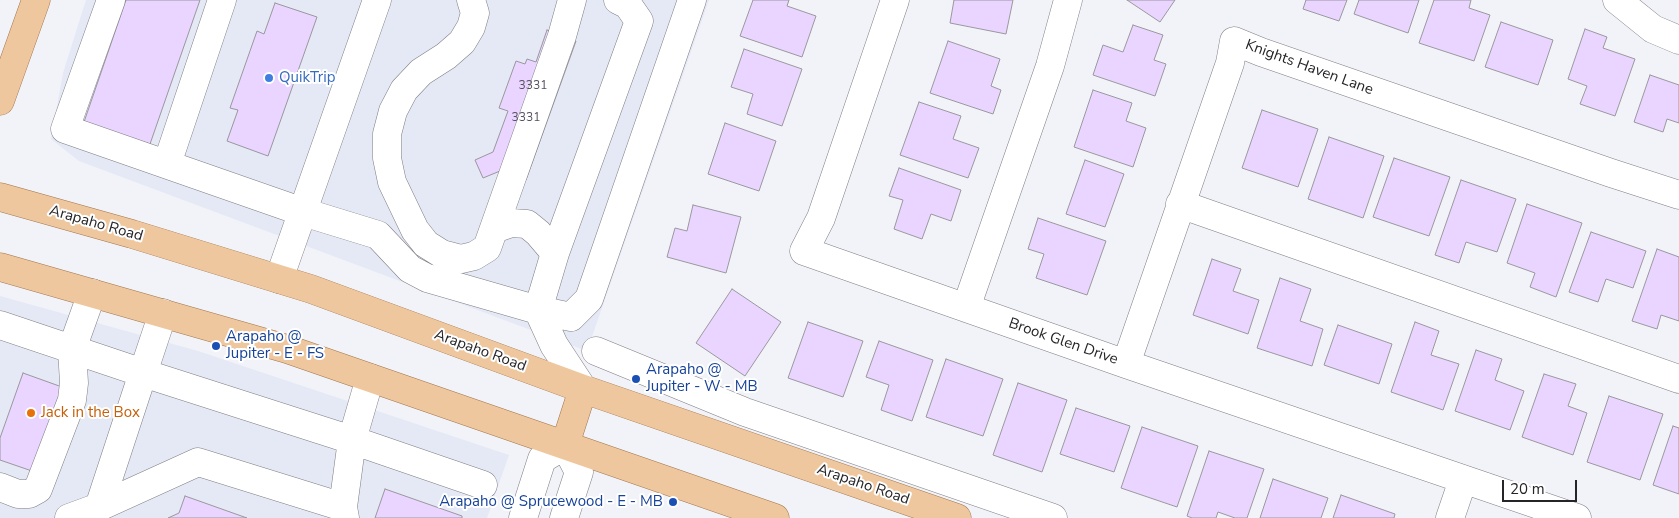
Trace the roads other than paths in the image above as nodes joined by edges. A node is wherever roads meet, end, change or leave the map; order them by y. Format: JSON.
{"nodes":[{"id":1,"x":36,"y":0,"type":"edge"},
{"id":2,"x":111,"y":0,"type":"edge"},
{"id":3,"x":222,"y":0,"type":"edge"},
{"id":4,"x":377,"y":0,"type":"edge"},
{"id":5,"x":471,"y":0,"type":"edge"},
{"id":6,"x":572,"y":0,"type":"edge"},
{"id":7,"x":618,"y":0,"type":"edge"},
{"id":8,"x":692,"y":0,"type":"edge"},
{"id":9,"x":895,"y":0,"type":"edge"},
{"id":10,"x":1068,"y":0,"type":"edge"},
{"id":11,"x":1617,"y":0,"type":"edge"},
{"id":12,"x":1679,"y":40,"type":"edge"},
{"id":13,"x":0,"y":101,"type":"edge"},
{"id":14,"x":167,"y":164,"type":"junction"},
{"id":15,"x":1679,"y":195,"type":"edge"},
{"id":16,"x":0,"y":197,"type":"edge"},
{"id":17,"x":1180,"y":204,"type":"junction"},
{"id":18,"x":303,"y":212,"type":"junction"},
{"id":19,"x":494,"y":229,"type":"junction"},
{"id":20,"x":555,"y":253,"type":"junction"},
{"id":21,"x":0,"y":267,"type":"edge"},
{"id":22,"x":280,"y":279,"type":"junction"},
{"id":23,"x":92,"y":294,"type":"junction"},
{"id":24,"x":966,"y":308,"type":"junction"},
{"id":25,"x":538,"y":310,"type":"junction"},
{"id":26,"x":163,"y":314,"type":"junction"},
{"id":27,"x":0,"y":325,"type":"edge"},
{"id":28,"x":72,"y":349,"type":"junction"},
{"id":29,"x":596,"y":351,"type":"dead end"},
{"id":30,"x":1126,"y":364,"type":"junction"},
{"id":31,"x":143,"y":373,"type":"junction"},
{"id":32,"x":370,"y":378,"type":"junction"},
{"id":33,"x":1679,"y":379,"type":"edge"},
{"id":34,"x":583,"y":389,"type":"junction"},
{"id":35,"x":352,"y":440,"type":"junction"},
{"id":36,"x":565,"y":445,"type":"junction"},
{"id":37,"x":1463,"y":480,"type":"junction"},
{"id":38,"x":483,"y":485,"type":"dead end"},
{"id":39,"x":0,"y":487,"type":"edge"},
{"id":40,"x":99,"y":507,"type":"junction"},
{"id":41,"x":344,"y":513,"type":"edge"},
{"id":42,"x":69,"y":518,"type":"edge"},
{"id":43,"x":523,"y":518,"type":"edge"},
{"id":44,"x":564,"y":518,"type":"edge"},
{"id":45,"x":775,"y":518,"type":"edge"},
{"id":46,"x":957,"y":518,"type":"edge"},
{"id":47,"x":1053,"y":518,"type":"edge"},
{"id":48,"x":1450,"y":518,"type":"edge"},
{"id":49,"x":1577,"y":518,"type":"edge"}],
"edges":[{"from":1,"to":13,"type":"main road"},
{"from":2,"to":14,"type":"street"},
{"from":3,"to":14,"type":"street"},
{"from":4,"to":18,"type":"street"},
{"from":5,"to":19,"type":"street"},
{"from":6,"to":19,"type":"street"},
{"from":7,"to":20,"type":"street"},
{"from":8,"to":25,"type":"street"},
{"from":9,"to":24,"type":"street","name":"Brook Glen Drive"},
{"from":10,"to":24,"type":"street"},
{"from":11,"to":12,"type":"street"},
{"from":14,"to":18,"type":"street"},
{"from":15,"to":17,"type":"street","name":"Knights Haven Lane"},
{"from":16,"to":22,"type":"main road","name":"Arapaho Road"},
{"from":17,"to":30,"type":"street","name":"Knights Haven Lane"},
{"from":17,"to":33,"type":"street"},
{"from":18,"to":22,"type":"street"},
{"from":18,"to":25,"type":"street"},
{"from":19,"to":20,"type":"street"},
{"from":20,"to":25,"type":"street"},
{"from":21,"to":23,"type":"main road"},
{"from":22,"to":34,"type":"main road","name":"Arapaho Road"},
{"from":23,"to":26,"type":"main road"},
{"from":23,"to":28,"type":"street"},
{"from":24,"to":30,"type":"street","name":"Brook Glen Drive"},
{"from":25,"to":34,"type":"street"},
{"from":26,"to":31,"type":"street"},
{"from":26,"to":32,"type":"main road"},
{"from":27,"to":28,"type":"street"},
{"from":28,"to":31,"type":"street"},
{"from":28,"to":39,"type":"street"},
{"from":29,"to":47,"type":"street"},
{"from":30,"to":37,"type":"street","name":"Brook Glen Drive"},
{"from":31,"to":35,"type":"street"},
{"from":31,"to":40,"type":"street"},
{"from":32,"to":35,"type":"street"},
{"from":32,"to":36,"type":"main road"},
{"from":34,"to":36,"type":"main road"},
{"from":34,"to":46,"type":"main road","name":"Arapaho Road"},
{"from":35,"to":38,"type":"street"},
{"from":35,"to":41,"type":"street"},
{"from":36,"to":43,"type":"street"},
{"from":36,"to":44,"type":"street"},
{"from":36,"to":45,"type":"main road"},
{"from":37,"to":48,"type":"street"},
{"from":37,"to":49,"type":"street","name":"Brook Glen Drive"},
{"from":40,"to":41,"type":"street"},
{"from":40,"to":42,"type":"street"}]}
